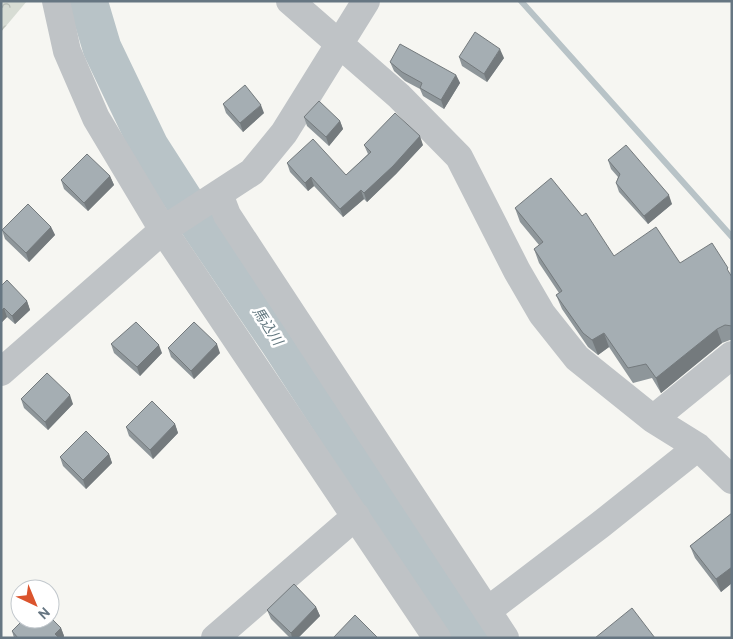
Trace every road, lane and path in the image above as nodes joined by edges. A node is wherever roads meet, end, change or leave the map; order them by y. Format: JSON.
{"nodes":[{"id":1,"x":56,"y":1,"type":"edge"},
{"id":2,"x":290,"y":1,"type":"edge"},
{"id":3,"x":366,"y":1,"type":"edge"},
{"id":4,"x":340,"y":44,"type":"junction"},
{"id":5,"x":216,"y":196,"type":"junction"},
{"id":6,"x":163,"y":230,"type":"junction"},
{"id":7,"x":732,"y":355,"type":"edge"},
{"id":8,"x":1,"y":372,"type":"edge"},
{"id":9,"x":653,"y":419,"type":"junction"},
{"id":10,"x":698,"y":447,"type":"junction"},
{"id":11,"x":732,"y":480,"type":"edge"},
{"id":12,"x":356,"y":516,"type":"junction"},
{"id":13,"x":487,"y":611,"type":"junction"},
{"id":14,"x":216,"y":638,"type":"edge"},
{"id":15,"x":437,"y":638,"type":"edge"},
{"id":16,"x":505,"y":638,"type":"edge"}],
"edges":[{"from":1,"to":6,"type":"street"},
{"from":2,"to":4,"type":"street"},
{"from":3,"to":4,"type":"street"},
{"from":4,"to":5,"type":"street"},
{"from":4,"to":9,"type":"street"},
{"from":5,"to":6,"type":"street"},
{"from":5,"to":13,"type":"street"},
{"from":6,"to":8,"type":"street"},
{"from":6,"to":12,"type":"street"},
{"from":7,"to":9,"type":"street"},
{"from":9,"to":10,"type":"street"},
{"from":10,"to":11,"type":"street"},
{"from":10,"to":13,"type":"street"},
{"from":12,"to":14,"type":"street"},
{"from":12,"to":15,"type":"street"},
{"from":13,"to":16,"type":"street"}]}
